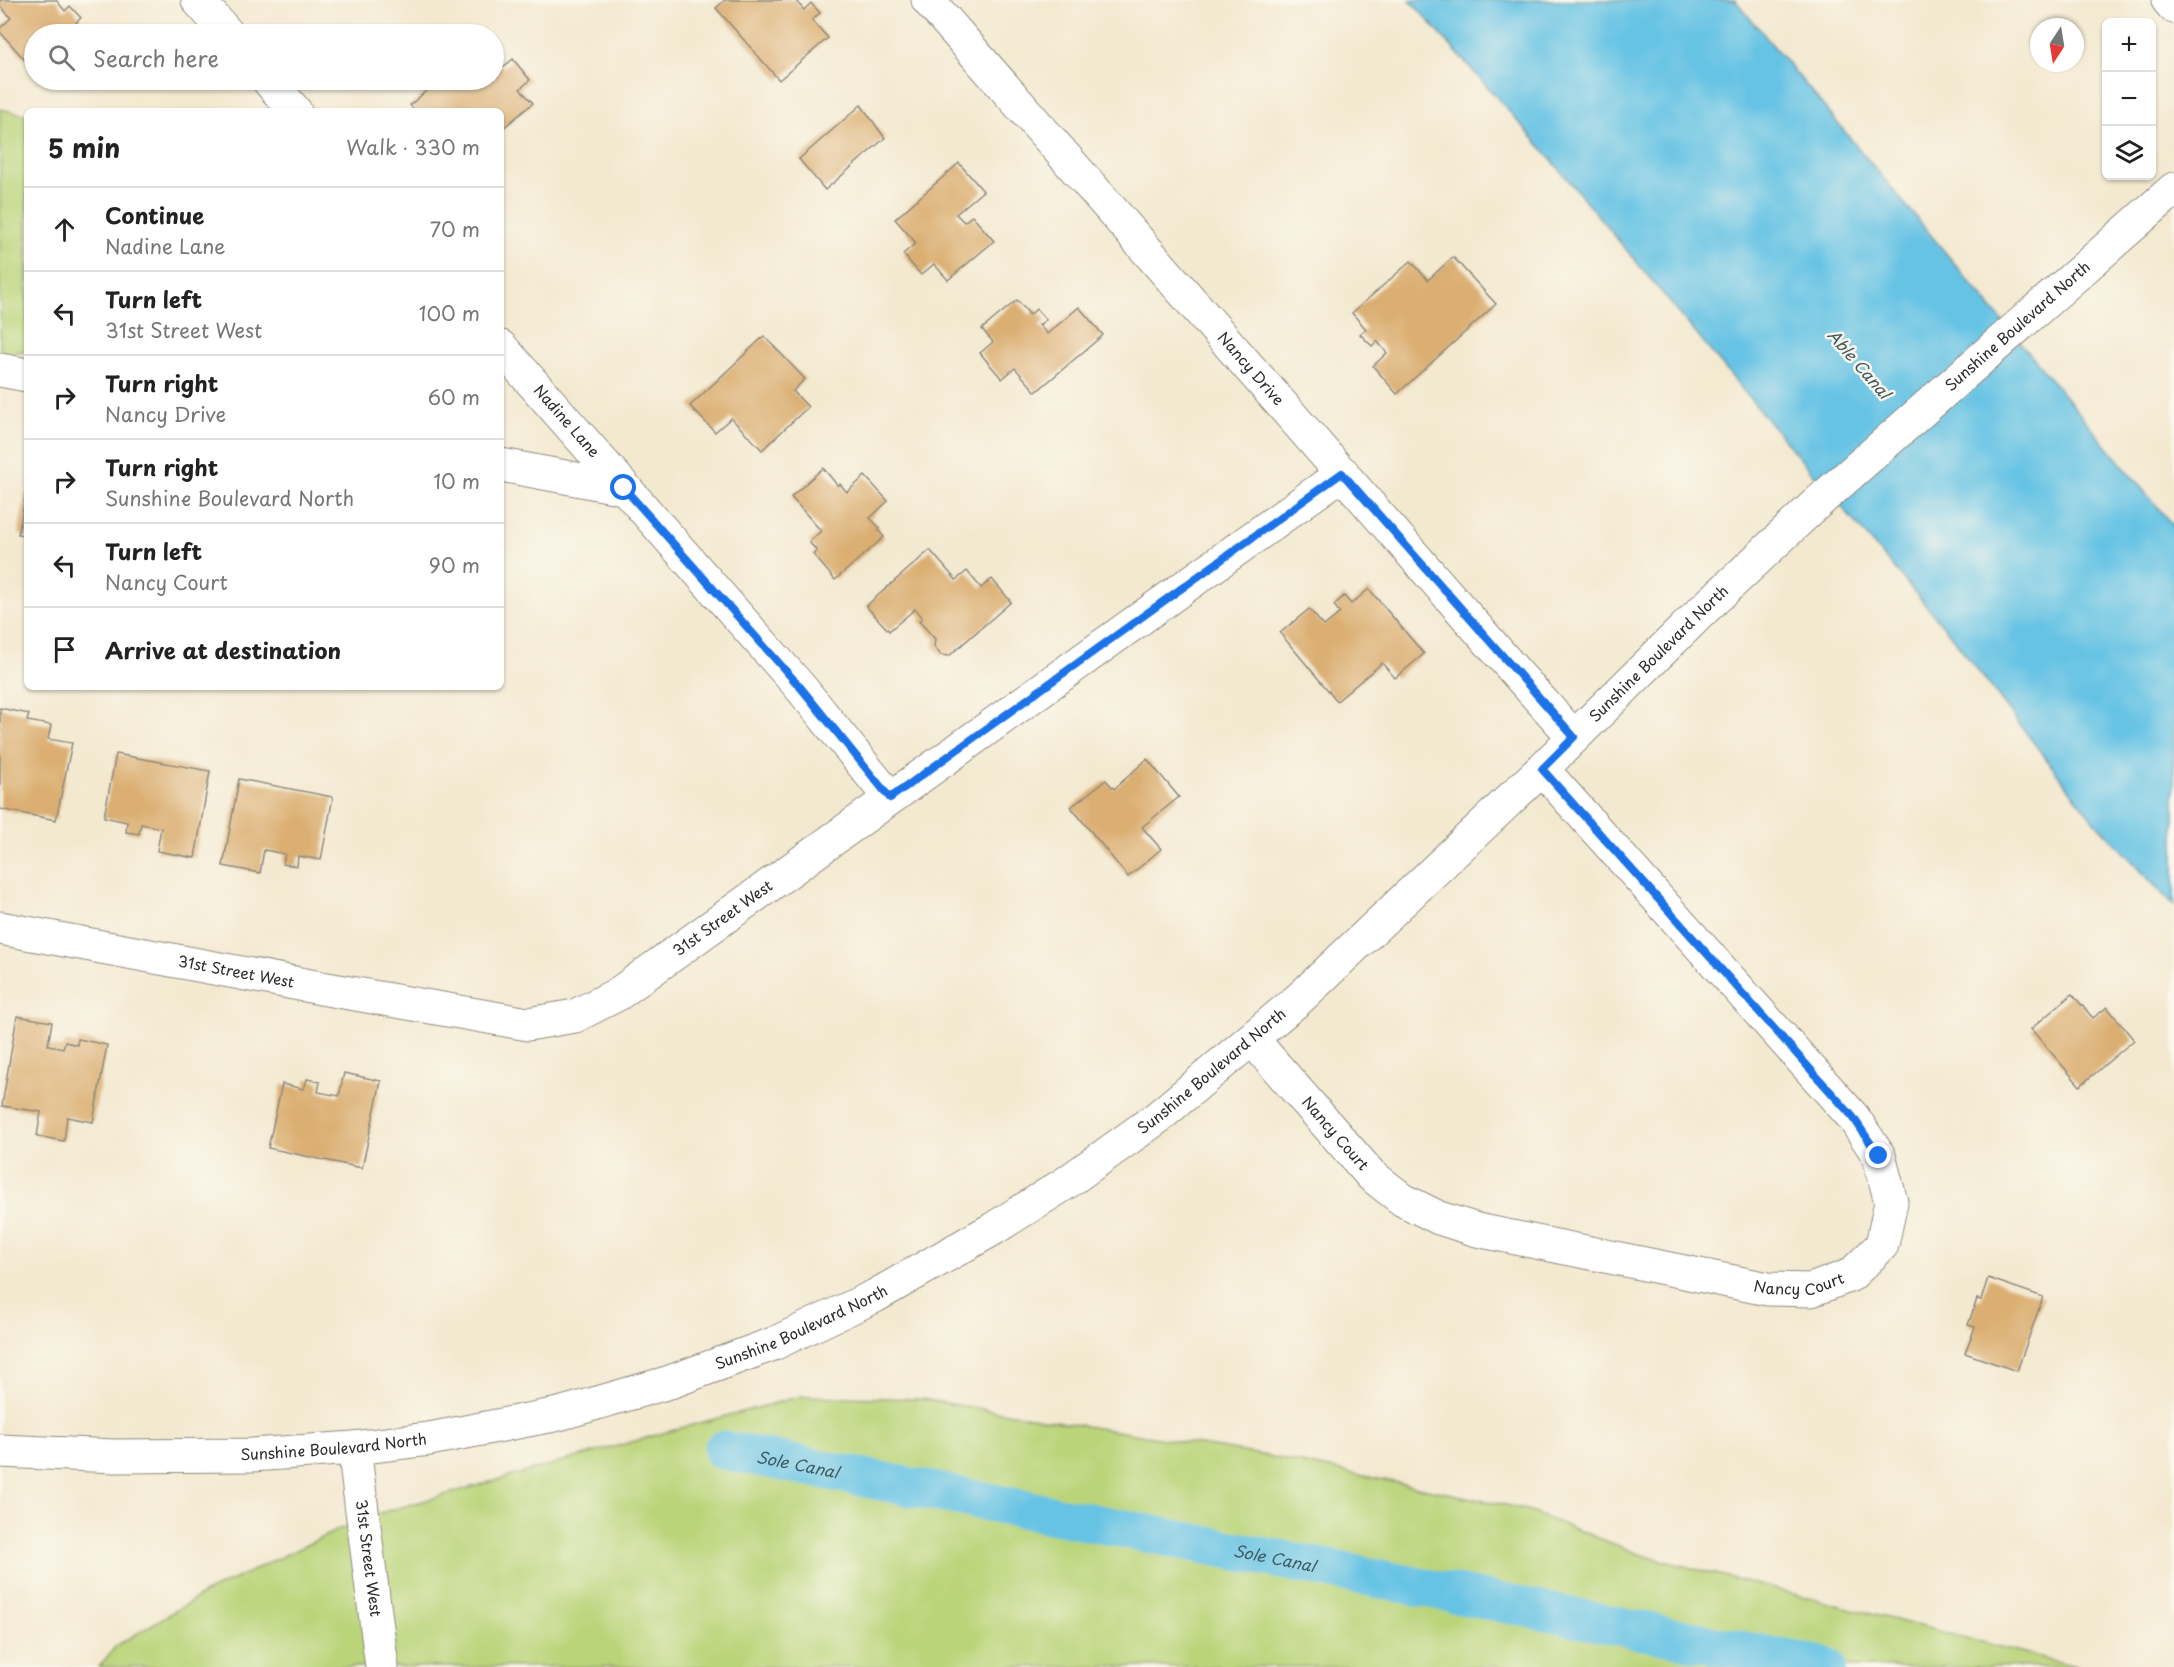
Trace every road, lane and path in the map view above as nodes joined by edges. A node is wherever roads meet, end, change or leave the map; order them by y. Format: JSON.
{"nodes":[{"id":1,"x":198,"y":0,"type":"edge"},
{"id":2,"x":928,"y":0,"type":"edge"},
{"id":3,"x":2168,"y":0,"type":"edge"},
{"id":4,"x":2174,"y":7,"type":"edge"},
{"id":5,"x":219,"y":24,"type":"edge"},
{"id":6,"x":277,"y":90,"type":"edge"},
{"id":7,"x":292,"y":108,"type":"edge"},
{"id":8,"x":2174,"y":189,"type":"edge"},
{"id":9,"x":504,"y":350,"type":"edge"},
{"id":10,"x":0,"y":370,"type":"edge"},
{"id":11,"x":24,"y":374,"type":"edge"},
{"id":12,"x":504,"y":466,"type":"edge"},
{"id":13,"x":1342,"y":473,"type":"junction"},
{"id":14,"x":624,"y":488,"type":"junction"},
{"id":15,"x":1574,"y":737,"type":"junction"},
{"id":16,"x":1542,"y":769,"type":"junction"},
{"id":17,"x":890,"y":798,"type":"junction"},
{"id":18,"x":0,"y":928,"type":"edge"},
{"id":19,"x":1252,"y":1039,"type":"junction"},
{"id":20,"x":354,"y":1448,"type":"junction"},
{"id":21,"x":0,"y":1451,"type":"edge"},
{"id":22,"x":382,"y":1667,"type":"edge"}],
"edges":[{"from":1,"to":5,"type":"street"},
{"from":2,"to":13,"type":"street","name":"Nancy Drive"},
{"from":3,"to":4,"type":"street"},
{"from":6,"to":7,"type":"street"},
{"from":8,"to":15,"type":"street","name":"Sunshine Boulevard North"},
{"from":9,"to":14,"type":"street","name":"Nadine Lane"},
{"from":10,"to":11,"type":"street"},
{"from":12,"to":14,"type":"street"},
{"from":13,"to":15,"type":"street","name":"Nancy Drive"},
{"from":13,"to":17,"type":"street","name":"31st Street West"},
{"from":14,"to":17,"type":"street","name":"Nadine Lane"},
{"from":15,"to":16,"type":"street","name":"Sunshine Boulevard North"},
{"from":16,"to":19,"type":"street","name":"Sunshine Boulevard North"},
{"from":16,"to":19,"type":"street","name":"Nancy Court"},
{"from":17,"to":18,"type":"street","name":"31st Street West"},
{"from":19,"to":20,"type":"street","name":"Sunshine Boulevard North"},
{"from":20,"to":21,"type":"street","name":"Sunshine Boulevard North"},
{"from":20,"to":22,"type":"street","name":"31st Street West"}]}
